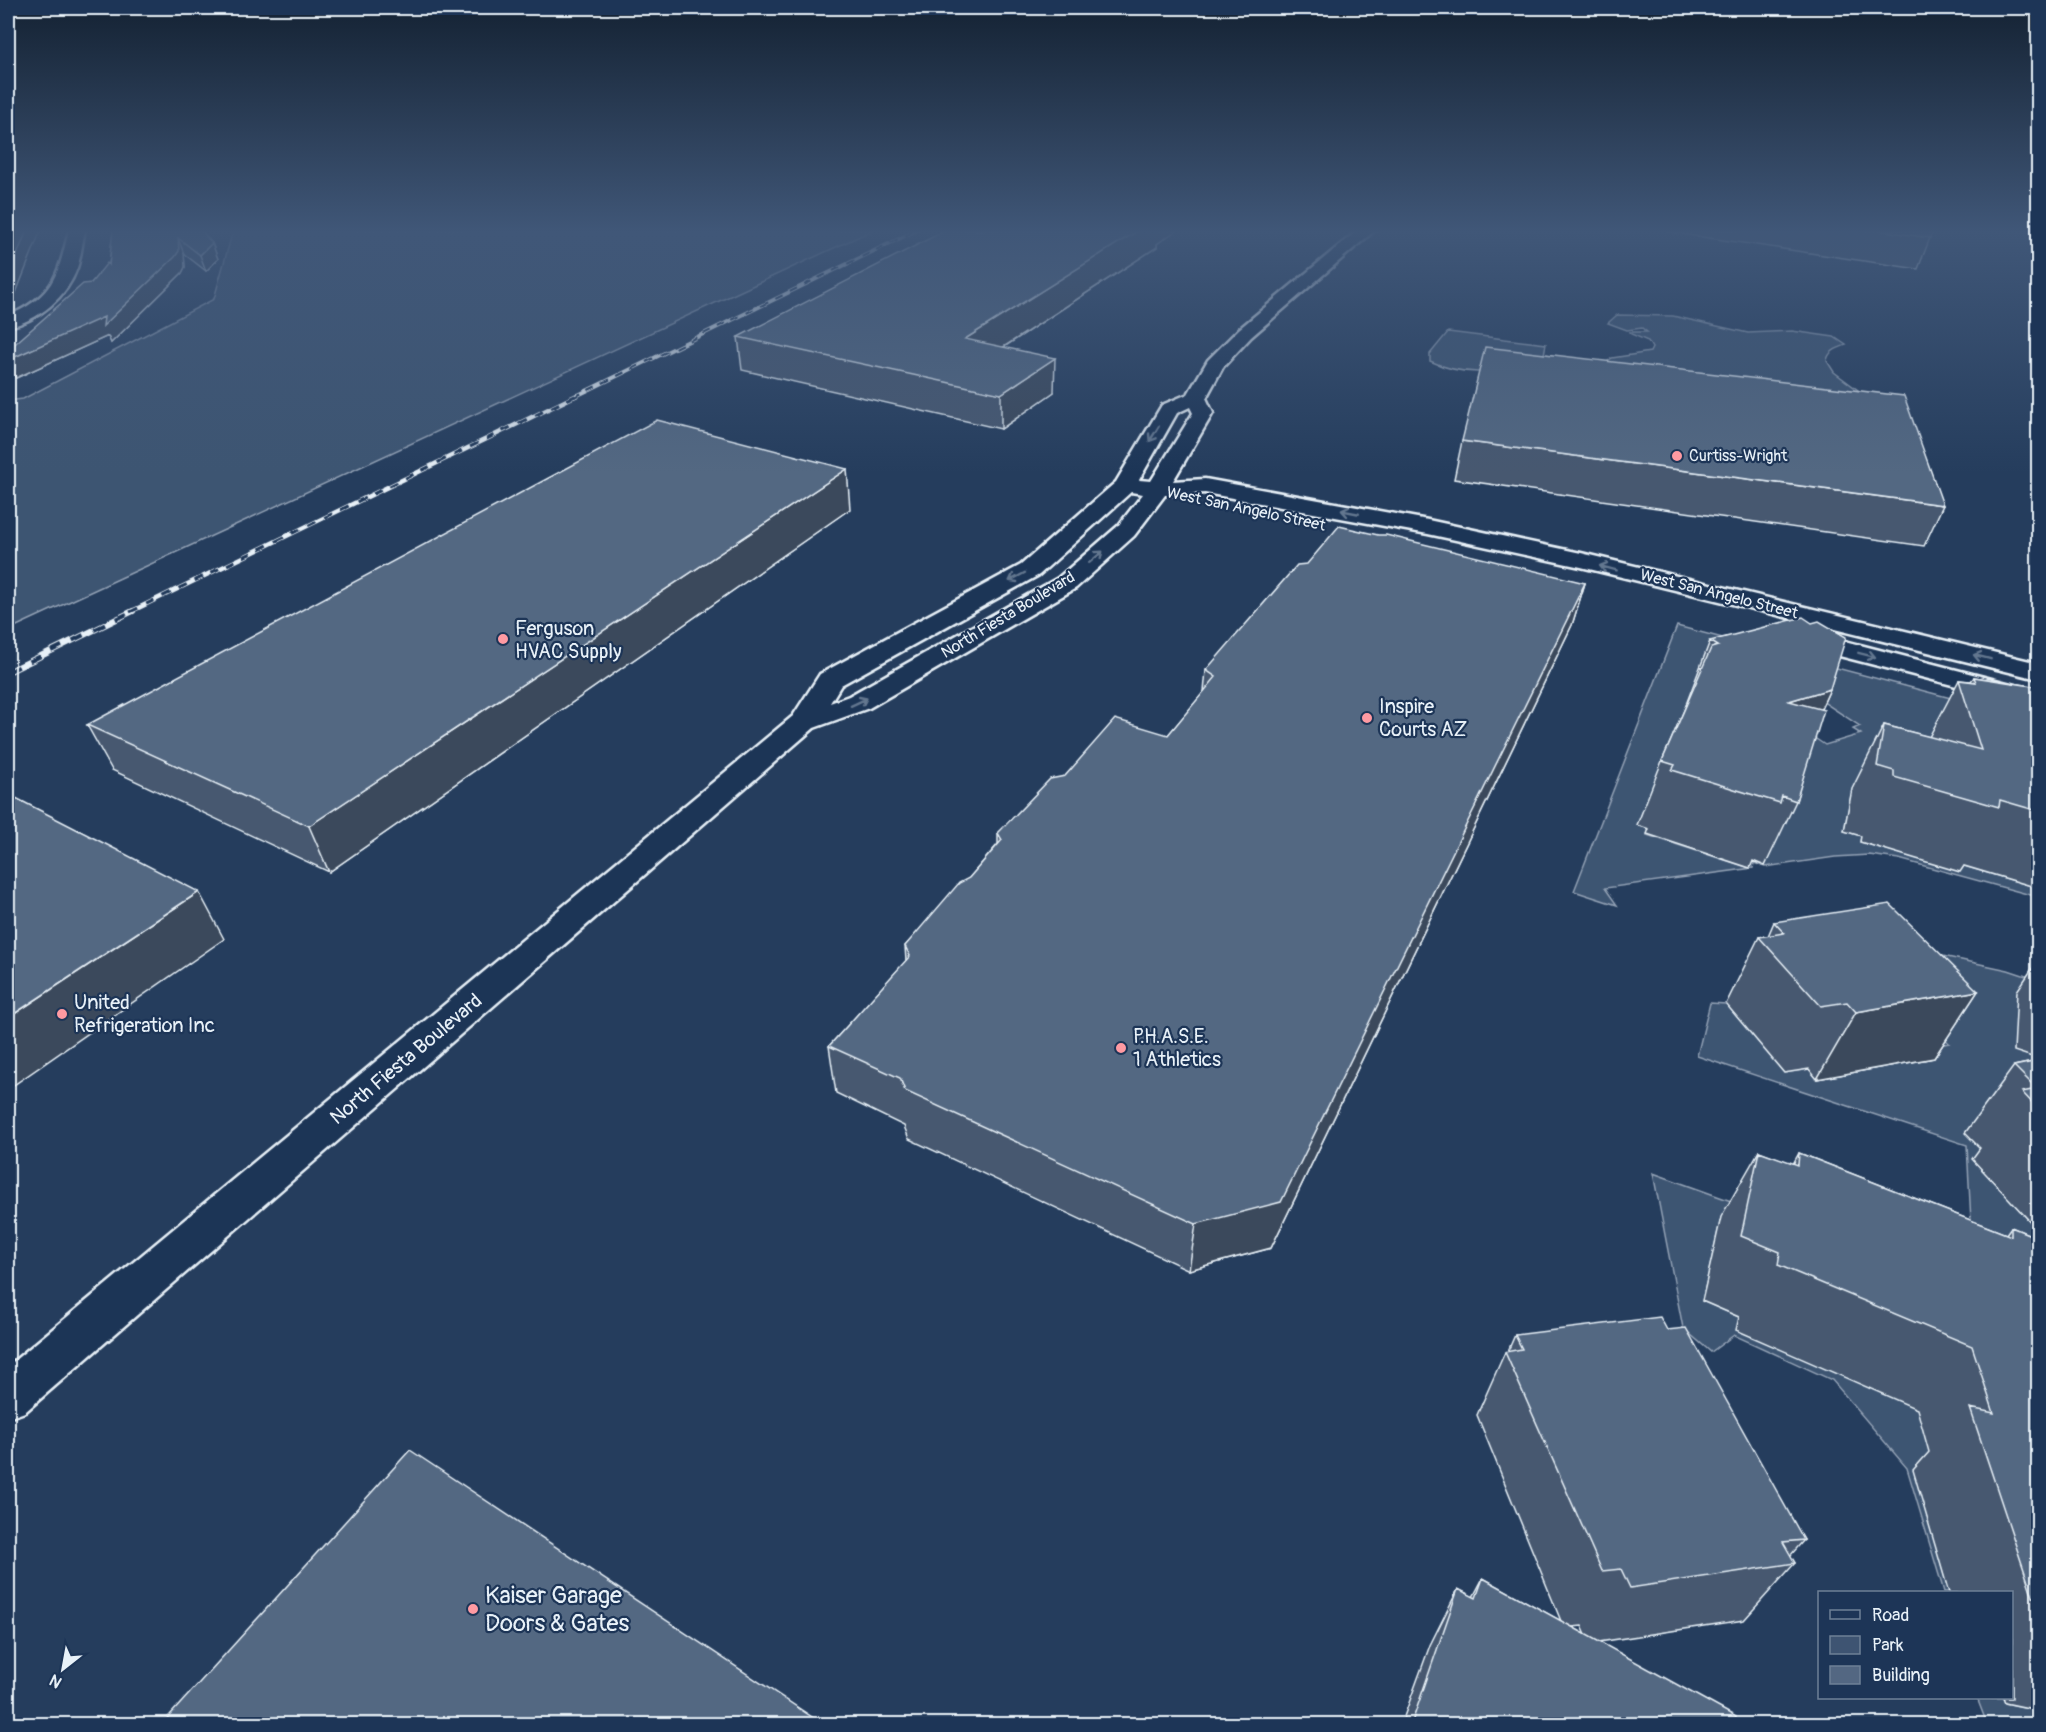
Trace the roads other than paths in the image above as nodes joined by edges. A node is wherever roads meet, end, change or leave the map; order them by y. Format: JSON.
{"nodes":[{"id":1,"x":33,"y":311,"type":"edge"},
{"id":2,"x":1271,"y":311,"type":"edge"},
{"id":3,"x":8,"y":322,"type":"edge"},
{"id":4,"x":1196,"y":398,"type":"junction"},
{"id":5,"x":1126,"y":485,"type":"junction"},
{"id":6,"x":1156,"y":489,"type":"junction"},
{"id":7,"x":2038,"y":671,"type":"edge"},
{"id":8,"x":2038,"y":699,"type":"edge"},
{"id":9,"x":804,"y":722,"type":"junction"},
{"id":10,"x":8,"y":1396,"type":"edge"}],
"edges":[{"from":1,"to":3,"type":"street"},
{"from":2,"to":4,"type":"street","name":"North Fiesta Boulevard"},
{"from":4,"to":5,"type":"street","name":"North Fiesta Boulevard","one_way":true},
{"from":4,"to":6,"type":"street","name":"North Fiesta Boulevard"},
{"from":5,"to":6,"type":"street"},
{"from":5,"to":9,"type":"street","name":"North Fiesta Boulevard","one_way":true},
{"from":7,"to":6,"type":"street","name":"West San Angelo Street","one_way":true},
{"from":6,"to":8,"type":"street","name":"West San Angelo Street","one_way":true},
{"from":9,"to":6,"type":"street","name":"North Fiesta Boulevard","one_way":true},
{"from":9,"to":10,"type":"street","name":"North Fiesta Boulevard"}]}
